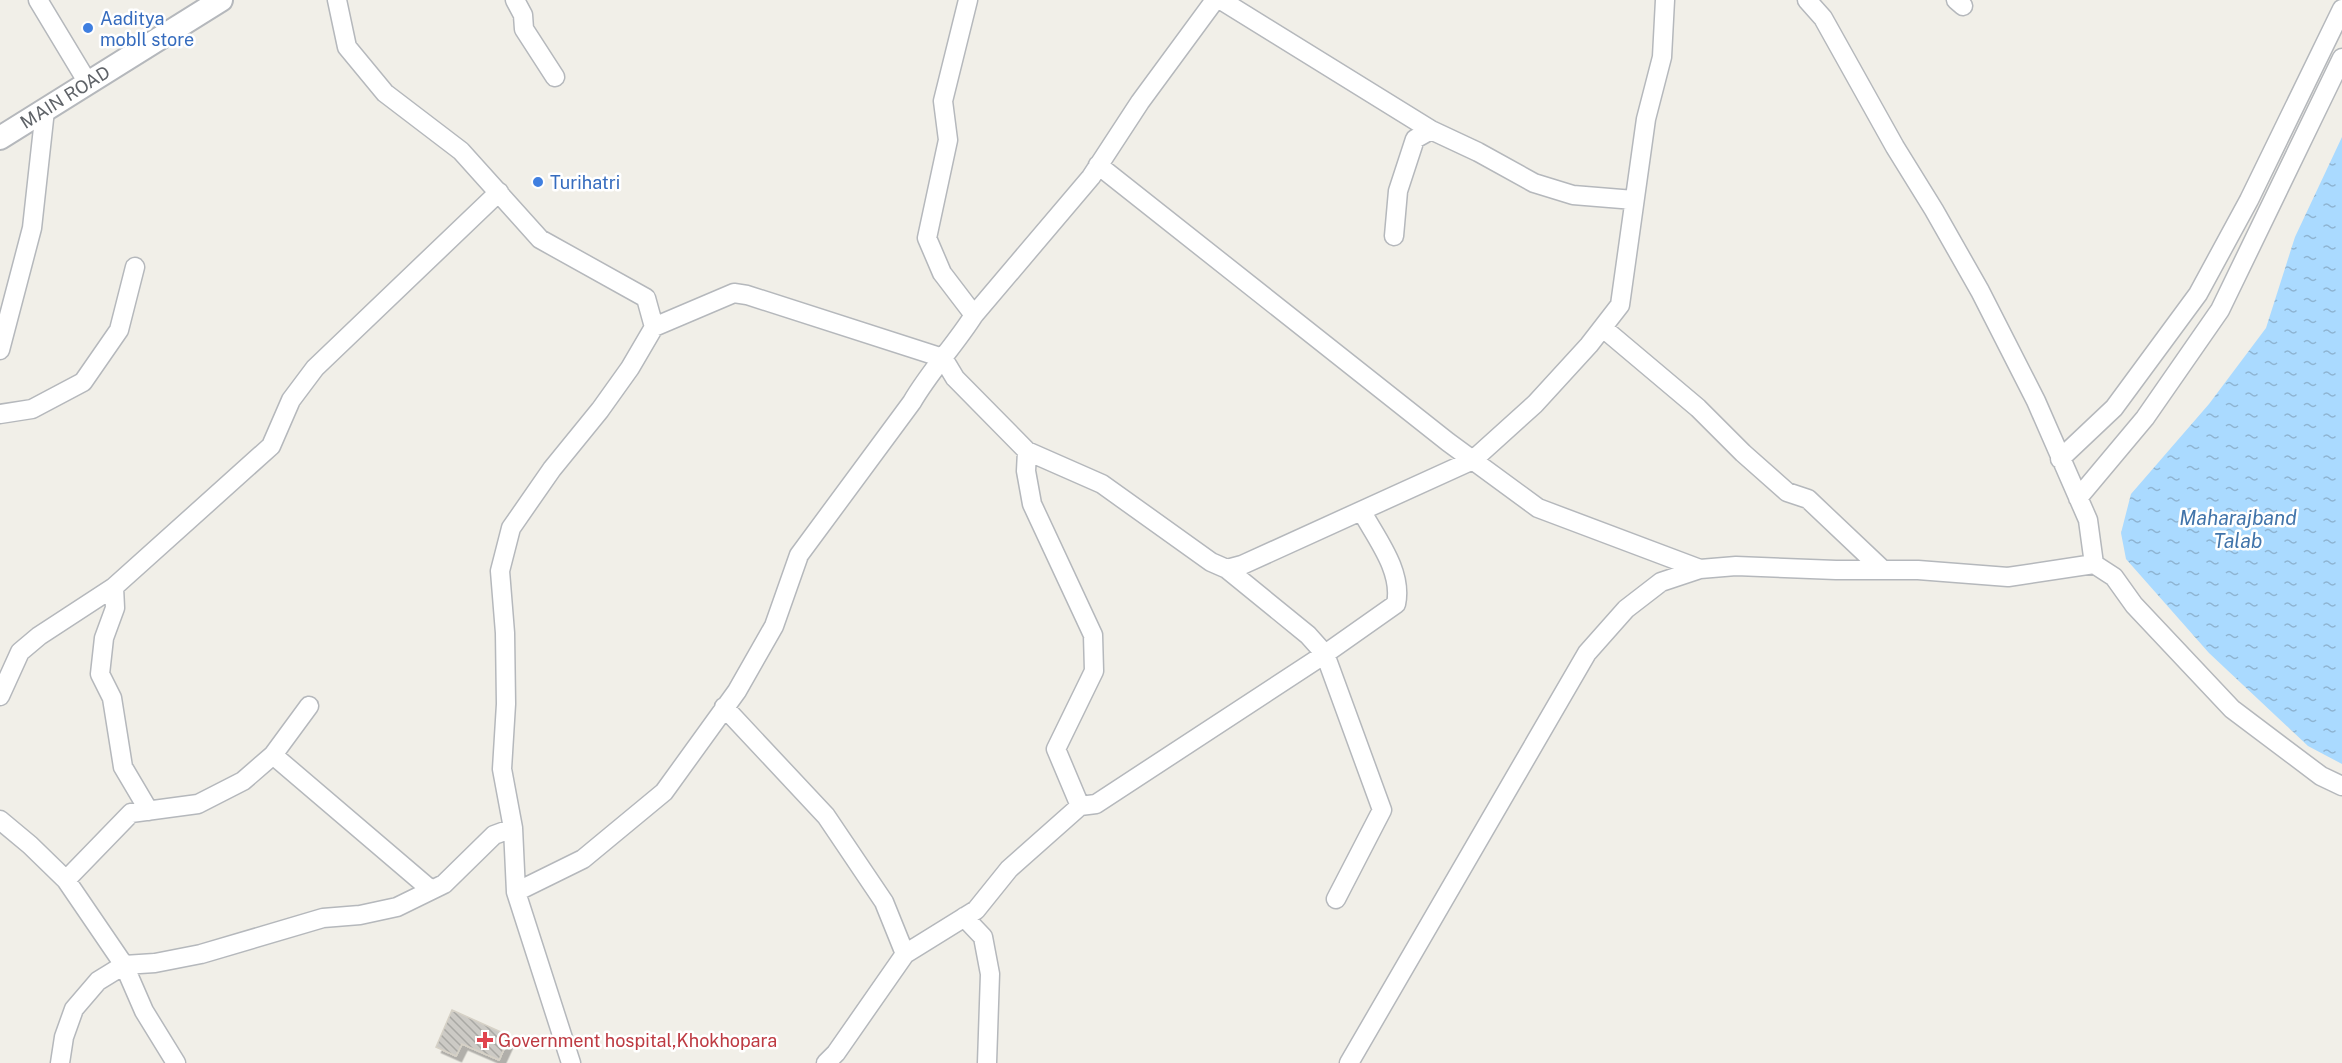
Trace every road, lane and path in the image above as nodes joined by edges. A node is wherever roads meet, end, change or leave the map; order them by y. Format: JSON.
{"nodes":[{"id":1,"x":38,"y":0,"type":"edge"},
{"id":2,"x":221,"y":0,"type":"edge"},
{"id":3,"x":337,"y":0,"type":"edge"},
{"id":4,"x":515,"y":0,"type":"edge"},
{"id":5,"x":968,"y":0,"type":"edge"},
{"id":6,"x":1215,"y":0,"type":"edge"},
{"id":7,"x":1221,"y":0,"type":"edge"},
{"id":8,"x":1665,"y":0,"type":"edge"},
{"id":9,"x":1810,"y":1,"type":"edge"},
{"id":10,"x":2342,"y":9,"type":"edge"},
{"id":11,"x":2342,"y":58,"type":"edge"},
{"id":12,"x":555,"y":76,"type":"dead end"},
{"id":13,"x":88,"y":83,"type":"junction"},
{"id":14,"x":45,"y":110,"type":"junction"},
{"id":15,"x":1431,"y":130,"type":"junction"},
{"id":16,"x":0,"y":138,"type":"edge"},
{"id":17,"x":1098,"y":165,"type":"junction"},
{"id":18,"x":499,"y":192,"type":"junction"},
{"id":19,"x":1634,"y":200,"type":"junction"},
{"id":20,"x":1394,"y":236,"type":"dead end"},
{"id":21,"x":135,"y":267,"type":"dead end"},
{"id":22,"x":974,"y":315,"type":"junction"},
{"id":23,"x":654,"y":327,"type":"junction"},
{"id":24,"x":1603,"y":328,"type":"junction"},
{"id":25,"x":0,"y":350,"type":"edge"},
{"id":26,"x":943,"y":358,"type":"junction"},
{"id":27,"x":0,"y":414,"type":"edge"},
{"id":28,"x":1027,"y":451,"type":"junction"},
{"id":29,"x":2060,"y":459,"type":"junction"},
{"id":30,"x":1473,"y":460,"type":"junction"},
{"id":31,"x":2078,"y":498,"type":"junction"},
{"id":32,"x":1362,"y":512,"type":"junction"},
{"id":33,"x":2094,"y":564,"type":"junction"},
{"id":34,"x":1227,"y":569,"type":"junction"},
{"id":35,"x":1700,"y":569,"type":"junction"},
{"id":36,"x":1883,"y":570,"type":"junction"},
{"id":37,"x":114,"y":587,"type":"junction"},
{"id":38,"x":1325,"y":654,"type":"junction"},
{"id":39,"x":0,"y":696,"type":"edge"},
{"id":40,"x":309,"y":706,"type":"dead end"},
{"id":41,"x":724,"y":707,"type":"junction"},
{"id":42,"x":273,"y":755,"type":"junction"},
{"id":43,"x":2342,"y":786,"type":"edge"},
{"id":44,"x":1080,"y":806,"type":"junction"},
{"id":45,"x":149,"y":811,"type":"junction"},
{"id":46,"x":0,"y":820,"type":"edge"},
{"id":47,"x":513,"y":828,"type":"junction"},
{"id":48,"x":66,"y":880,"type":"junction"},
{"id":49,"x":430,"y":889,"type":"junction"},
{"id":50,"x":516,"y":892,"type":"junction"},
{"id":51,"x":1336,"y":899,"type":"dead end"},
{"id":52,"x":964,"y":917,"type":"junction"},
{"id":53,"x":904,"y":954,"type":"junction"},
{"id":54,"x":124,"y":965,"type":"junction"},
{"id":55,"x":60,"y":1063,"type":"edge"},
{"id":56,"x":176,"y":1063,"type":"edge"},
{"id":57,"x":571,"y":1063,"type":"edge"},
{"id":58,"x":825,"y":1063,"type":"edge"},
{"id":59,"x":987,"y":1063,"type":"edge"},
{"id":60,"x":1349,"y":1063,"type":"edge"}],
"edges":[{"from":1,"to":13,"type":"street"},
{"from":2,"to":13,"type":"street","name":"MAIN ROAD"},
{"from":3,"to":18,"type":"street"},
{"from":4,"to":12,"type":"street"},
{"from":5,"to":22,"type":"street"},
{"from":6,"to":17,"type":"street"},
{"from":7,"to":15,"type":"street"},
{"from":8,"to":19,"type":"street"},
{"from":9,"to":29,"type":"street"},
{"from":10,"to":29,"type":"street"},
{"from":11,"to":31,"type":"street"},
{"from":13,"to":14,"type":"street","name":"MAIN ROAD"},
{"from":14,"to":16,"type":"street","name":"MAIN ROAD"},
{"from":14,"to":25,"type":"street"},
{"from":15,"to":19,"type":"street"},
{"from":15,"to":20,"type":"street"},
{"from":17,"to":22,"type":"street"},
{"from":17,"to":30,"type":"street"},
{"from":18,"to":23,"type":"street"},
{"from":18,"to":37,"type":"street"},
{"from":19,"to":24,"type":"street"},
{"from":21,"to":27,"type":"street"},
{"from":22,"to":26,"type":"street"},
{"from":23,"to":26,"type":"street"},
{"from":23,"to":47,"type":"street"},
{"from":24,"to":30,"type":"street"},
{"from":24,"to":36,"type":"street"},
{"from":26,"to":28,"type":"street"},
{"from":26,"to":41,"type":"street"},
{"from":28,"to":34,"type":"street"},
{"from":28,"to":44,"type":"street"},
{"from":29,"to":31,"type":"street"},
{"from":30,"to":32,"type":"street"},
{"from":30,"to":35,"type":"street"},
{"from":31,"to":33,"type":"street"},
{"from":32,"to":34,"type":"street"},
{"from":32,"to":38,"type":"street"},
{"from":33,"to":36,"type":"street"},
{"from":33,"to":43,"type":"street"},
{"from":34,"to":38,"type":"street"},
{"from":35,"to":36,"type":"street"},
{"from":35,"to":60,"type":"street"},
{"from":37,"to":39,"type":"street"},
{"from":37,"to":45,"type":"street"},
{"from":38,"to":44,"type":"street"},
{"from":38,"to":51,"type":"street"},
{"from":40,"to":42,"type":"street"},
{"from":41,"to":50,"type":"street"},
{"from":41,"to":53,"type":"street"},
{"from":42,"to":45,"type":"street"},
{"from":42,"to":49,"type":"street"},
{"from":44,"to":52,"type":"street"},
{"from":45,"to":48,"type":"street"},
{"from":46,"to":48,"type":"street"},
{"from":47,"to":49,"type":"street"},
{"from":47,"to":50,"type":"street"},
{"from":48,"to":54,"type":"street"},
{"from":49,"to":54,"type":"street"},
{"from":50,"to":57,"type":"street"},
{"from":52,"to":53,"type":"street"},
{"from":52,"to":59,"type":"street"},
{"from":53,"to":58,"type":"street"},
{"from":54,"to":55,"type":"street"},
{"from":54,"to":56,"type":"street"}]}
